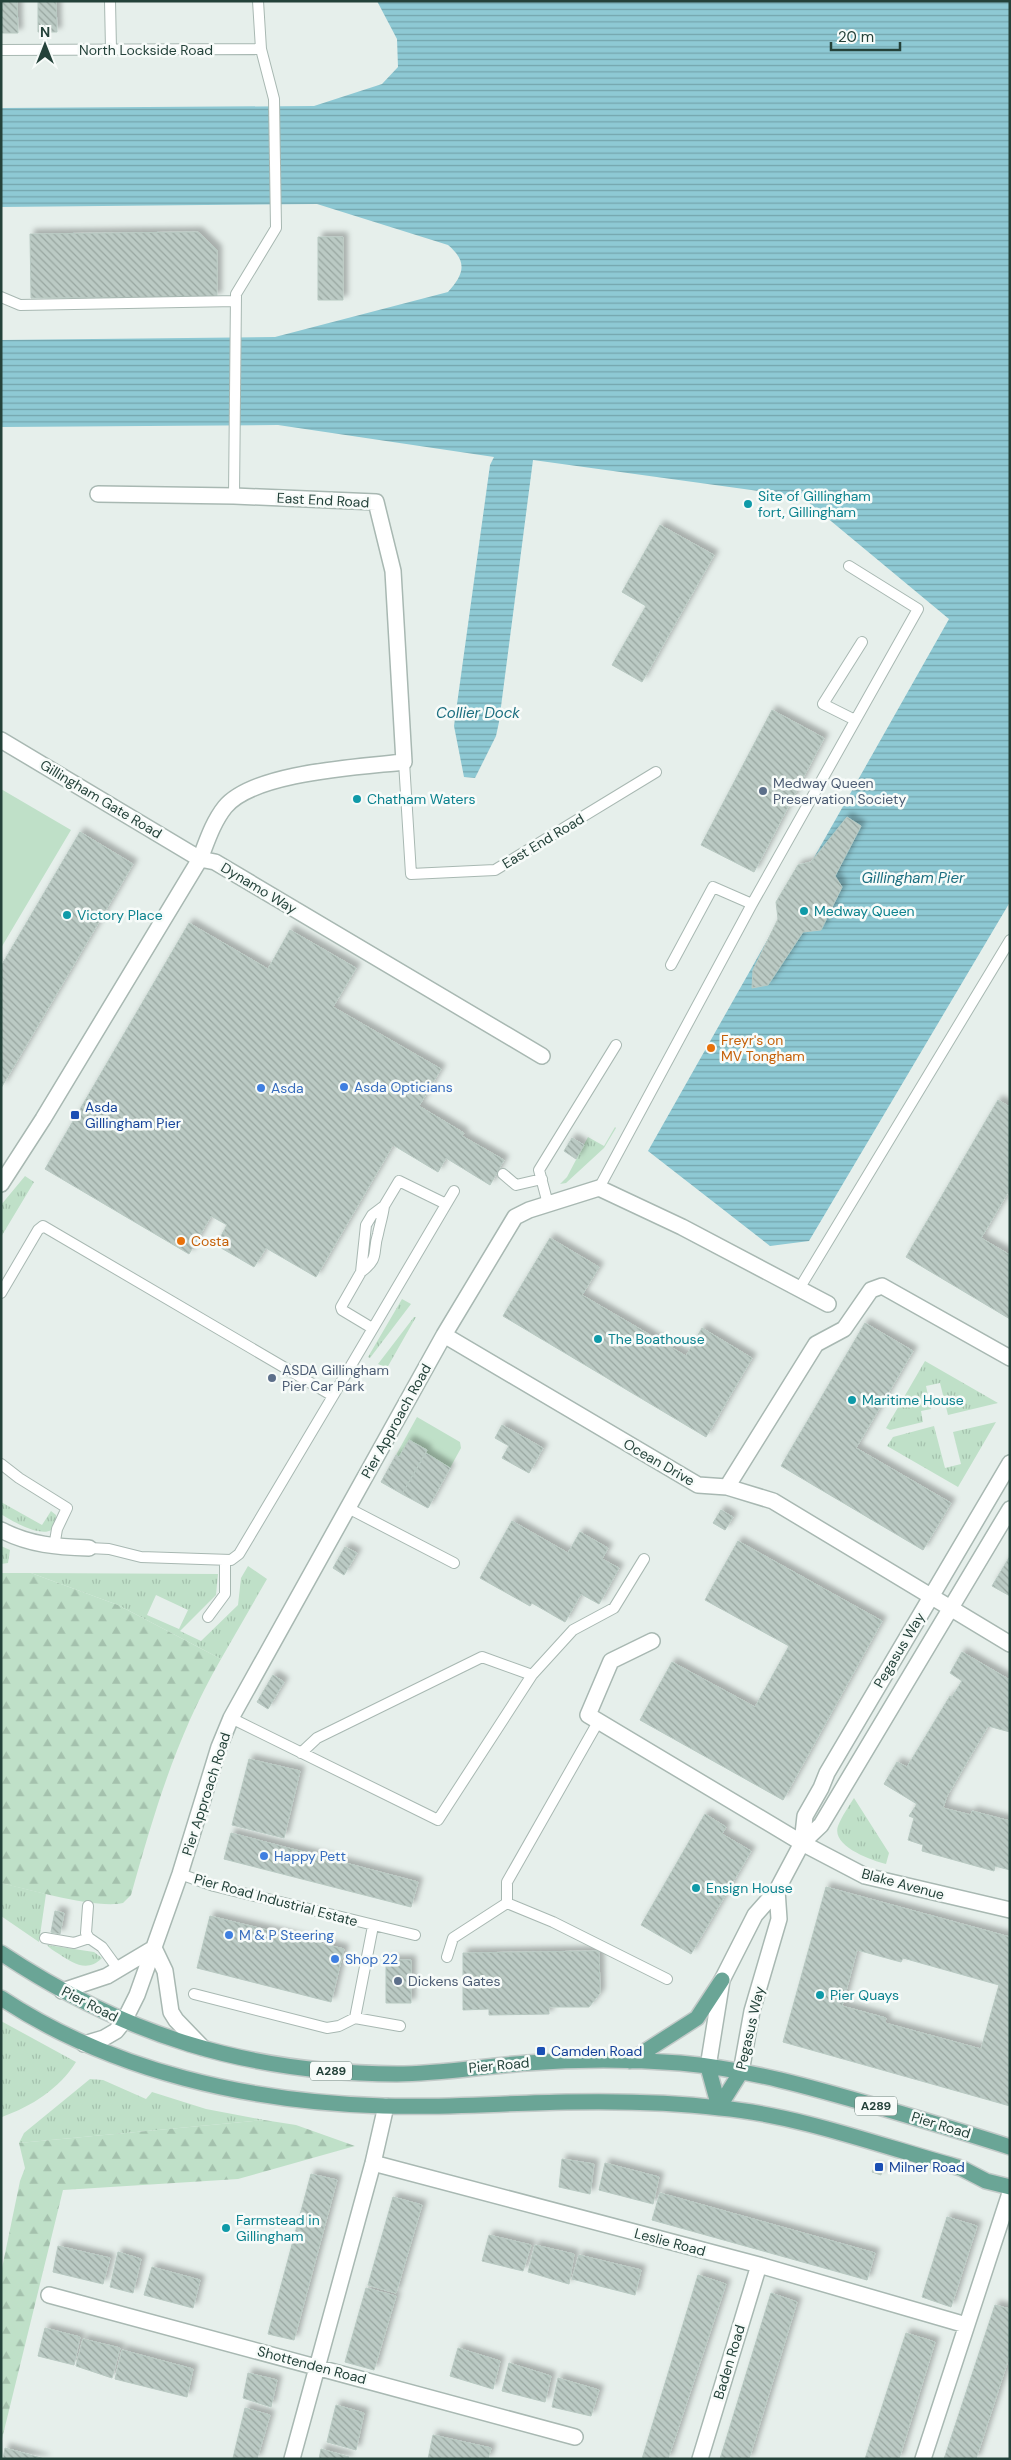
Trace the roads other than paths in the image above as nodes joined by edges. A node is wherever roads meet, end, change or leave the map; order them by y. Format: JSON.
{"nodes":[{"id":1,"x":110,"y":1,"type":"edge"},
{"id":2,"x":258,"y":1,"type":"edge"},
{"id":3,"x":110,"y":49,"type":"junction"},
{"id":4,"x":261,"y":49,"type":"junction"},
{"id":5,"x":1,"y":50,"type":"edge"},
{"id":6,"x":1,"y":297,"type":"edge"},
{"id":7,"x":236,"y":301,"type":"junction"},
{"id":8,"x":98,"y":494,"type":"dead end"},
{"id":9,"x":234,"y":496,"type":"junction"},
{"id":10,"x":850,"y":566,"type":"dead end"},
{"id":11,"x":862,"y":642,"type":"dead end"},
{"id":12,"x":855,"y":720,"type":"junction"},
{"id":13,"x":1,"y":740,"type":"edge"},
{"id":14,"x":404,"y":762,"type":"junction"},
{"id":15,"x":656,"y":772,"type":"dead end"},
{"id":16,"x":200,"y":858,"type":"junction"},
{"id":17,"x":752,"y":904,"type":"junction"},
{"id":18,"x":1010,"y":940,"type":"edge"},
{"id":19,"x":671,"y":965,"type":"dead end"},
{"id":20,"x":616,"y":1045,"type":"dead end"},
{"id":21,"x":542,"y":1056,"type":"dead end"},
{"id":22,"x":503,"y":1174,"type":"dead end"},
{"id":23,"x":542,"y":1179,"type":"junction"},
{"id":24,"x":1,"y":1184,"type":"edge"},
{"id":25,"x":599,"y":1188,"type":"junction"},
{"id":26,"x":454,"y":1190,"type":"dead end"},
{"id":27,"x":446,"y":1204,"type":"junction"},
{"id":28,"x":548,"y":1204,"type":"junction"},
{"id":29,"x":799,"y":1289,"type":"junction"},
{"id":30,"x":1,"y":1293,"type":"edge"},
{"id":31,"x":828,"y":1304,"type":"dead end"},
{"id":32,"x":372,"y":1328,"type":"junction"},
{"id":33,"x":444,"y":1335,"type":"junction"},
{"id":34,"x":1010,"y":1358,"type":"edge"},
{"id":35,"x":333,"y":1396,"type":"junction"},
{"id":36,"x":1010,"y":1463,"type":"edge"},
{"id":37,"x":1,"y":1464,"type":"edge"},
{"id":38,"x":727,"y":1487,"type":"junction"},
{"id":39,"x":348,"y":1508,"type":"junction"},
{"id":40,"x":1010,"y":1509,"type":"edge"},
{"id":41,"x":1,"y":1530,"type":"edge"},
{"id":42,"x":54,"y":1547,"type":"junction"},
{"id":43,"x":89,"y":1548,"type":"joint"},
{"id":44,"x":644,"y":1559,"type":"dead end"},
{"id":45,"x":225,"y":1562,"type":"junction"},
{"id":46,"x":454,"y":1563,"type":"dead end"},
{"id":47,"x":931,"y":1596,"type":"junction"},
{"id":48,"x":950,"y":1608,"type":"junction"},
{"id":49,"x":208,"y":1617,"type":"dead end"},
{"id":50,"x":652,"y":1641,"type":"dead end"},
{"id":51,"x":1010,"y":1644,"type":"edge"},
{"id":52,"x":532,"y":1675,"type":"junction"},
{"id":53,"x":232,"y":1718,"type":"junction"},
{"id":54,"x":598,"y":1722,"type":"junction"},
{"id":55,"x":300,"y":1752,"type":"junction"},
{"id":56,"x":802,"y":1843,"type":"junction"},
{"id":57,"x":180,"y":1874,"type":"junction"},
{"id":58,"x":777,"y":1890,"type":"junction"},
{"id":59,"x":508,"y":1903,"type":"junction"},
{"id":60,"x":88,"y":1906,"type":"dead end"},
{"id":61,"x":1010,"y":1910,"type":"edge"},
{"id":62,"x":373,"y":1926,"type":"junction"},
{"id":63,"x":415,"y":1935,"type":"dead end"},
{"id":64,"x":45,"y":1938,"type":"dead end"},
{"id":65,"x":89,"y":1938,"type":"junction"},
{"id":66,"x":154,"y":1948,"type":"junction"},
{"id":67,"x":1,"y":1953,"type":"edge"},
{"id":68,"x":447,"y":1957,"type":"dead end"},
{"id":69,"x":118,"y":1969,"type":"junction"},
{"id":70,"x":667,"y":1979,"type":"dead end"},
{"id":71,"x":722,"y":1980,"type":"junction"},
{"id":72,"x":62,"y":1991,"type":"junction"},
{"id":73,"x":194,"y":1994,"type":"dead end"},
{"id":74,"x":1,"y":1998,"type":"edge"},
{"id":75,"x":354,"y":2018,"type":"junction"},
{"id":76,"x":124,"y":2022,"type":"junction"},
{"id":77,"x":400,"y":2026,"type":"dead end"},
{"id":78,"x":84,"y":2044,"type":"junction"},
{"id":79,"x":203,"y":2048,"type":"junction"},
{"id":80,"x":630,"y":2061,"type":"junction"},
{"id":81,"x":708,"y":2067,"type":"junction"},
{"id":82,"x":741,"y":2072,"type":"junction"},
{"id":83,"x":386,"y":2106,"type":"junction"},
{"id":84,"x":720,"y":2107,"type":"junction"},
{"id":85,"x":1010,"y":2147,"type":"edge"},
{"id":86,"x":373,"y":2163,"type":"junction"},
{"id":87,"x":1010,"y":2187,"type":"edge"},
{"id":88,"x":1010,"y":2193,"type":"edge"},
{"id":89,"x":759,"y":2265,"type":"junction"},
{"id":90,"x":49,"y":2295,"type":"dead end"},
{"id":91,"x":966,"y":2325,"type":"junction"},
{"id":92,"x":317,"y":2366,"type":"junction"},
{"id":93,"x":575,"y":2438,"type":"dead end"},
{"id":94,"x":292,"y":2459,"type":"edge"},
{"id":95,"x":700,"y":2459,"type":"edge"},
{"id":96,"x":923,"y":2459,"type":"edge"}],
"edges":[{"from":1,"to":3,"type":"lane"},
{"from":2,"to":4,"type":"lane"},
{"from":3,"to":4,"type":"lane","name":"North Lockside Road"},
{"from":3,"to":5,"type":"lane","name":"North Lockside Road"},
{"from":4,"to":7,"type":"lane"},
{"from":6,"to":7,"type":"lane"},
{"from":7,"to":9,"type":"lane"},
{"from":8,"to":9,"type":"street","name":"East End Road"},
{"from":9,"to":14,"type":"street","name":"East End Road"},
{"from":10,"to":12,"type":"lane"},
{"from":11,"to":12,"type":"lane"},
{"from":12,"to":17,"type":"lane"},
{"from":13,"to":16,"type":"street","name":"Gillingham Gate Road"},
{"from":14,"to":15,"type":"lane","name":"East End Road"},
{"from":14,"to":16,"type":"street"},
{"from":16,"to":21,"type":"street","name":"Dynamo Way"},
{"from":16,"to":24,"type":"street"},
{"from":17,"to":19,"type":"lane"},
{"from":17,"to":25,"type":"lane"},
{"from":18,"to":29,"type":"lane"},
{"from":20,"to":23,"type":"lane"},
{"from":22,"to":23,"type":"lane"},
{"from":23,"to":28,"type":"lane"},
{"from":25,"to":28,"type":"street","name":"Pier Approach Road"},
{"from":25,"to":29,"type":"street"},
{"from":26,"to":27,"type":"lane"},
{"from":27,"to":32,"type":"lane"},
{"from":27,"to":32,"type":"lane"},
{"from":28,"to":33,"type":"street","name":"Pier Approach Road"},
{"from":29,"to":31,"type":"street"},
{"from":30,"to":35,"type":"lane"},
{"from":32,"to":35,"type":"lane"},
{"from":33,"to":38,"type":"street","name":"Ocean Drive"},
{"from":33,"to":39,"type":"street","name":"Pier Approach Road"},
{"from":34,"to":38,"type":"street"},
{"from":35,"to":45,"type":"lane"},
{"from":36,"to":47,"type":"street","name":"Pegasus Way"},
{"from":37,"to":42,"type":"lane"},
{"from":38,"to":47,"type":"street","name":"Ocean Drive"},
{"from":39,"to":46,"type":"lane"},
{"from":39,"to":53,"type":"street","name":"Pier Approach Road"},
{"from":40,"to":48,"type":"street","name":"Pegasus Way"},
{"from":41,"to":42,"type":"street"},
{"from":42,"to":43,"type":"street"},
{"from":43,"to":45,"type":"lane"},
{"from":44,"to":52,"type":"lane"},
{"from":45,"to":49,"type":"lane"},
{"from":47,"to":48,"type":"street","name":"Ocean Drive"},
{"from":47,"to":56,"type":"street","name":"Pegasus Way"},
{"from":48,"to":51,"type":"street","name":"Ocean Drive"},
{"from":48,"to":56,"type":"street","name":"Pegasus Way"},
{"from":50,"to":54,"type":"street"},
{"from":52,"to":55,"type":"lane"},
{"from":52,"to":55,"type":"lane"},
{"from":53,"to":55,"type":"lane"},
{"from":53,"to":57,"type":"street","name":"Pier Approach Road"},
{"from":54,"to":56,"type":"street"},
{"from":54,"to":59,"type":"lane"},
{"from":56,"to":58,"type":"street","name":"Pegasus Way"},
{"from":56,"to":61,"type":"street","name":"Blake Avenue"},
{"from":57,"to":62,"type":"lane","name":"Pier Road Industrial Estate"},
{"from":57,"to":66,"type":"street","name":"Pier Approach Road"},
{"from":58,"to":71,"type":"street","name":"Pegasus Way"},
{"from":58,"to":82,"type":"street","name":"Pegasus Way"},
{"from":59,"to":68,"type":"lane"},
{"from":59,"to":70,"type":"lane"},
{"from":60,"to":65,"type":"lane"},
{"from":62,"to":63,"type":"lane","name":"Pier Road Industrial Estate"},
{"from":62,"to":75,"type":"lane","name":"Pier Road Industrial Estate"},
{"from":64,"to":65,"type":"lane"},
{"from":65,"to":69,"type":"lane"},
{"from":66,"to":69,"type":"street"},
{"from":66,"to":76,"type":"street","name":"Pier Approach Road"},
{"from":66,"to":79,"type":"street"},
{"from":67,"to":72,"type":"main road","name":"Pier Road","number":"A289"},
{"from":69,"to":72,"type":"street"},
{"from":71,"to":80,"type":"main road"},
{"from":71,"to":81,"type":"street","name":"Pegasus Way"},
{"from":72,"to":76,"type":"main road","name":"Pier Road","number":"A289"},
{"from":73,"to":75,"type":"lane"},
{"from":74,"to":78,"type":"main road"},
{"from":75,"to":77,"type":"lane"},
{"from":76,"to":78,"type":"street","name":"Pier Approach Road"},
{"from":76,"to":79,"type":"main road","name":"Pier Road","number":"A289"},
{"from":78,"to":83,"type":"main road"},
{"from":79,"to":80,"type":"main road","name":"Pier Road","number":"A289"},
{"from":80,"to":81,"type":"main road","name":"Pier Road","number":"A289"},
{"from":81,"to":82,"type":"main road","name":"Pier Road","number":"A289"},
{"from":81,"to":84,"type":"main road","name":"Pegasus Way"},
{"from":82,"to":84,"type":"main road","name":"Pegasus Way"},
{"from":82,"to":85,"type":"main road","name":"Pier Road","number":"A289"},
{"from":83,"to":84,"type":"main road"},
{"from":83,"to":86,"type":"street"},
{"from":84,"to":87,"type":"main road"},
{"from":86,"to":89,"type":"street","name":"Leslie Road"},
{"from":86,"to":92,"type":"street"},
{"from":88,"to":91,"type":"street"},
{"from":89,"to":91,"type":"street","name":"Leslie Road"},
{"from":89,"to":95,"type":"street","name":"Baden Road"},
{"from":90,"to":92,"type":"street","name":"Shottenden Road"},
{"from":91,"to":96,"type":"street"},
{"from":92,"to":93,"type":"street","name":"Shottenden Road"},
{"from":92,"to":94,"type":"street"}]}
